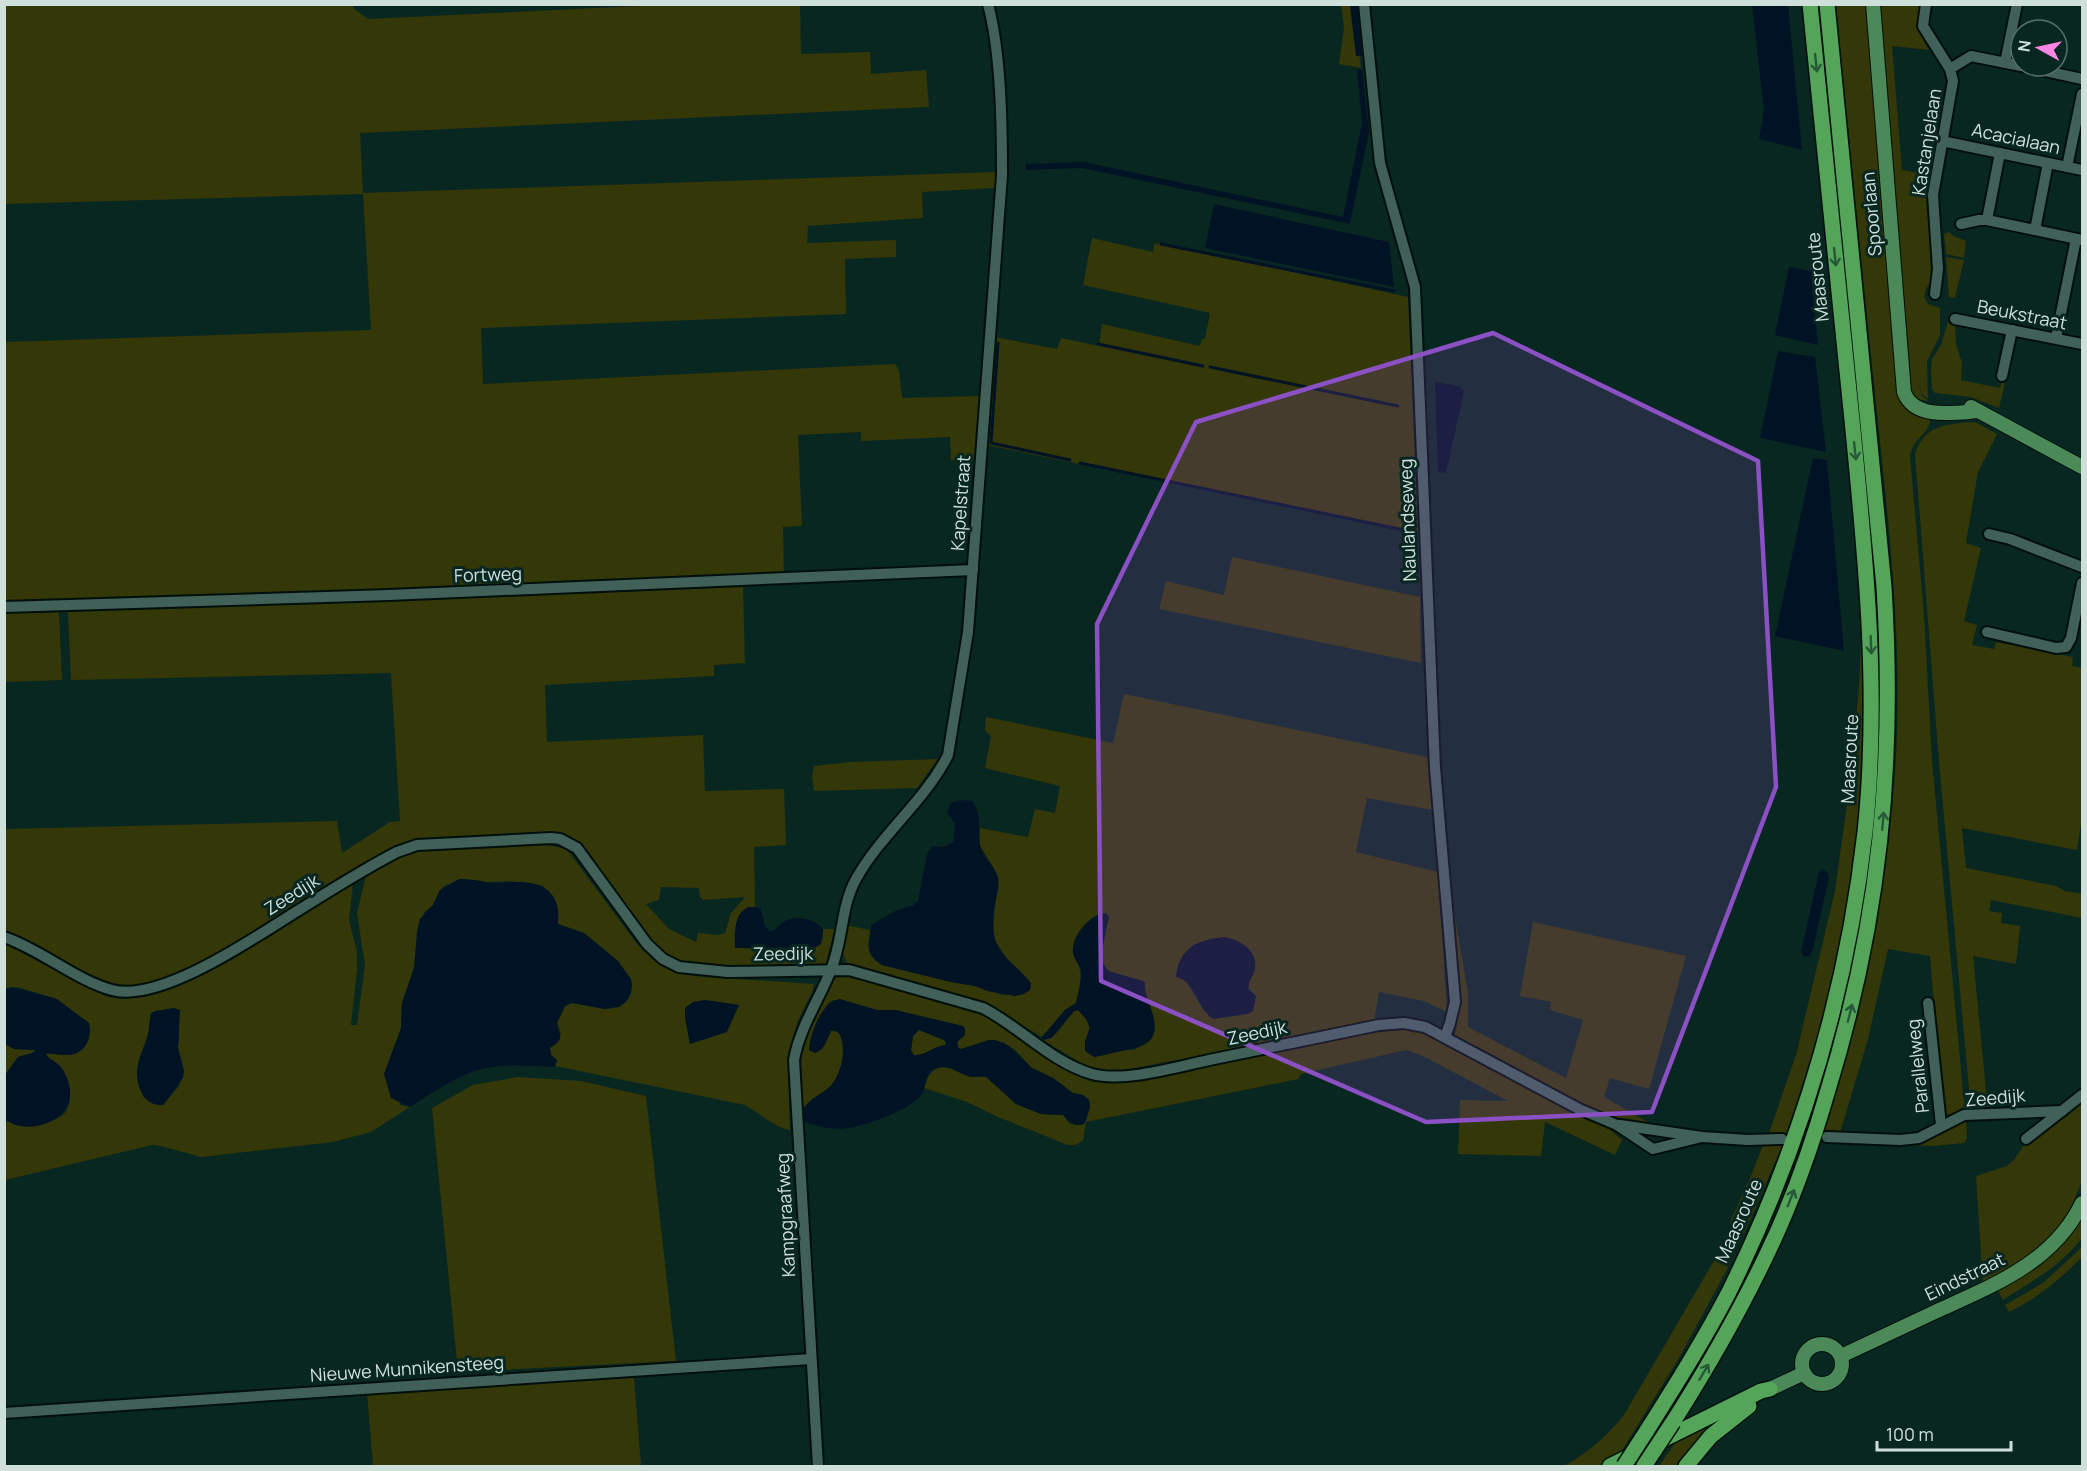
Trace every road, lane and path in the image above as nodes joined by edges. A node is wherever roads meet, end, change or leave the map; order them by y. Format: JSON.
{"nodes":[{"id":1,"x":988,"y":4,"type":"edge"},
{"id":2,"x":1364,"y":4,"type":"edge"},
{"id":3,"x":1810,"y":4,"type":"edge"},
{"id":4,"x":1827,"y":4,"type":"edge"},
{"id":5,"x":1873,"y":4,"type":"edge"},
{"id":6,"x":1926,"y":4,"type":"edge"},
{"id":7,"x":2017,"y":4,"type":"edge"},
{"id":8,"x":2005,"y":63,"type":"junction"},
{"id":9,"x":2009,"y":64,"type":"edge"},
{"id":10,"x":1950,"y":69,"type":"junction"},
{"id":11,"x":2082,"y":94,"type":"edge"},
{"id":12,"x":2080,"y":116,"type":"edge"},
{"id":13,"x":1942,"y":141,"type":"junction"},
{"id":14,"x":2001,"y":153,"type":"junction"},
{"id":15,"x":2048,"y":163,"type":"junction"},
{"id":16,"x":2067,"y":167,"type":"junction"},
{"id":17,"x":2082,"y":170,"type":"edge"},
{"id":18,"x":1987,"y":220,"type":"junction"},
{"id":19,"x":1961,"y":224,"type":"dead end"},
{"id":20,"x":2035,"y":230,"type":"junction"},
{"id":21,"x":2079,"y":239,"type":"edge"},
{"id":22,"x":1935,"y":294,"type":"dead end"},
{"id":23,"x":1955,"y":319,"type":"dead end"},
{"id":24,"x":2012,"y":330,"type":"junction"},
{"id":25,"x":2056,"y":338,"type":"junction"},
{"id":26,"x":2082,"y":344,"type":"edge"},
{"id":27,"x":2002,"y":376,"type":"dead end"},
{"id":28,"x":2082,"y":467,"type":"edge"},
{"id":29,"x":1989,"y":534,"type":"dead end"},
{"id":30,"x":2082,"y":567,"type":"edge"},
{"id":31,"x":973,"y":570,"type":"junction"},
{"id":32,"x":2082,"y":583,"type":"edge"},
{"id":33,"x":4,"y":607,"type":"edge"},
{"id":34,"x":2078,"y":630,"type":"edge"},
{"id":35,"x":1987,"y":633,"type":"dead end"},
{"id":36,"x":4,"y":937,"type":"edge"},
{"id":37,"x":831,"y":969,"type":"junction"},
{"id":38,"x":1928,"y":1003,"type":"dead end"},
{"id":39,"x":1445,"y":1037,"type":"junction"},
{"id":40,"x":2082,"y":1095,"type":"edge"},
{"id":41,"x":2062,"y":1111,"type":"junction"},
{"id":42,"x":1617,"y":1125,"type":"junction"},
{"id":43,"x":1941,"y":1125,"type":"junction"},
{"id":44,"x":1702,"y":1137,"type":"junction"},
{"id":45,"x":1827,"y":1137,"type":"dead end"},
{"id":46,"x":1782,"y":1139,"type":"dead end"},
{"id":47,"x":2026,"y":1139,"type":"dead end"},
{"id":48,"x":2082,"y":1203,"type":"edge"},
{"id":49,"x":1841,"y":1356,"type":"junction"},
{"id":50,"x":811,"y":1359,"type":"junction"},
{"id":51,"x":1804,"y":1373,"type":"junction"},
{"id":52,"x":1770,"y":1389,"type":"junction"},
{"id":53,"x":4,"y":1413,"type":"edge"},
{"id":54,"x":818,"y":1467,"type":"edge"},
{"id":55,"x":1610,"y":1467,"type":"edge"},
{"id":56,"x":1624,"y":1467,"type":"edge"},
{"id":57,"x":1644,"y":1467,"type":"edge"},
{"id":58,"x":1686,"y":1467,"type":"edge"}],
"edges":[{"from":1,"to":31,"type":"street","name":"Kapelstraat"},
{"from":2,"to":39,"type":"street","name":"Naulandseweg"},
{"from":3,"to":56,"type":"highway","name":"Maasroute","one_way":true,"bridge":true},
{"from":57,"to":4,"type":"highway","name":"Maasroute","one_way":true,"bridge":true},
{"from":5,"to":28,"type":"main road","name":"Spoorlaan"},
{"from":6,"to":10,"type":"street","name":"Kastanjelaan"},
{"from":7,"to":8,"type":"street"},
{"from":8,"to":9,"type":"street"},
{"from":8,"to":10,"type":"street"},
{"from":10,"to":13,"type":"street","name":"Kastanjelaan"},
{"from":11,"to":12,"type":"street"},
{"from":12,"to":16,"type":"street"},
{"from":13,"to":14,"type":"street","name":"Acacialaan"},
{"from":13,"to":22,"type":"street","name":"Kastanjelaan"},
{"from":14,"to":15,"type":"street","name":"Acacialaan"},
{"from":14,"to":18,"type":"street"},
{"from":15,"to":16,"type":"street","name":"Acacialaan"},
{"from":15,"to":20,"type":"street"},
{"from":16,"to":17,"type":"street","name":"Acacialaan"},
{"from":18,"to":19,"type":"street"},
{"from":18,"to":20,"type":"street"},
{"from":20,"to":21,"type":"street"},
{"from":21,"to":25,"type":"street"},
{"from":23,"to":24,"type":"street","name":"Beukstraat"},
{"from":24,"to":25,"type":"street","name":"Beukstraat"},
{"from":24,"to":27,"type":"street"},
{"from":25,"to":26,"type":"street","name":"Beukstraat"},
{"from":29,"to":30,"type":"street"},
{"from":31,"to":33,"type":"street","name":"Fortweg"},
{"from":31,"to":37,"type":"street","name":"Kapelstraat"},
{"from":32,"to":34,"type":"street"},
{"from":34,"to":35,"type":"street"},
{"from":36,"to":37,"type":"street","name":"Zeedijk"},
{"from":37,"to":39,"type":"street","name":"Zeedijk"},
{"from":37,"to":50,"type":"street","name":"Kampgraafweg"},
{"from":38,"to":43,"type":"street","name":"Parallelweg"},
{"from":39,"to":42,"type":"street","name":"Zeedijk"},
{"from":40,"to":41,"type":"street"},
{"from":41,"to":43,"type":"street","name":"Zeedijk"},
{"from":41,"to":47,"type":"street"},
{"from":42,"to":44,"type":"street","name":"Zeedijk"},
{"from":42,"to":44,"type":"street","name":"Zeedijk"},
{"from":43,"to":45,"type":"street","name":"Zeedijk"},
{"from":44,"to":46,"type":"street","name":"Zeedijk"},
{"from":48,"to":49,"type":"main road","name":"Eindstraat"},
{"from":49,"to":51,"type":"main road"},
{"from":49,"to":51,"type":"main road"},
{"from":50,"to":53,"type":"street","name":"Nieuwe Munnikensteeg"},
{"from":50,"to":54,"type":"street","name":"Kampgraafweg"},
{"from":51,"to":52,"type":"main road"},
{"from":52,"to":55,"type":"highway"},
{"from":52,"to":58,"type":"highway"}]}
